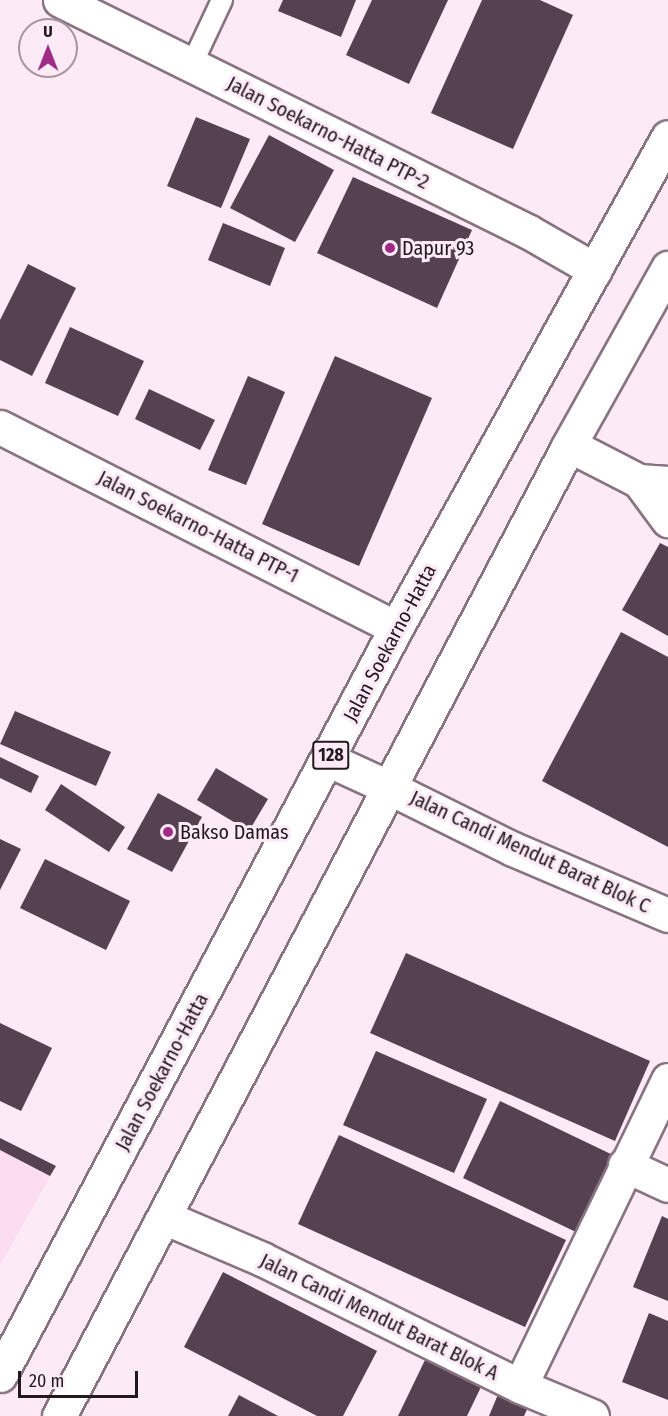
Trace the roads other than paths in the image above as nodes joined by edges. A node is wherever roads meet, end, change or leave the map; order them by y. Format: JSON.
{"nodes":[{"id":1,"x":60,"y":0,"type":"edge"},
{"id":2,"x":222,"y":0,"type":"edge"},
{"id":3,"x":102,"y":9,"type":"edge"},
{"id":4,"x":192,"y":64,"type":"junction"},
{"id":5,"x":668,"y":137,"type":"edge"},
{"id":6,"x":668,"y":268,"type":"edge"},
{"id":7,"x":595,"y":270,"type":"junction"},
{"id":8,"x":0,"y":427,"type":"edge"},
{"id":9,"x":569,"y":446,"type":"junction"},
{"id":10,"x":654,"y":482,"type":"edge"},
{"id":11,"x":668,"y":520,"type":"edge"},
{"id":12,"x":396,"y":628,"type":"junction"},
{"id":13,"x":328,"y":760,"type":"junction"},
{"id":14,"x":392,"y":789,"type":"junction"},
{"id":15,"x":668,"y":915,"type":"edge"},
{"id":16,"x":668,"y":1080,"type":"edge"},
{"id":17,"x":625,"y":1165,"type":"junction"},
{"id":18,"x":668,"y":1185,"type":"edge"},
{"id":19,"x":166,"y":1218,"type":"junction"},
{"id":20,"x":0,"y":1375,"type":"edge"},
{"id":21,"x":520,"y":1386,"type":"junction"},
{"id":22,"x":59,"y":1416,"type":"edge"},
{"id":23,"x":592,"y":1416,"type":"edge"}],
"edges":[{"from":1,"to":3,"type":"main road","name":"Jalan Soekarno-Hatta PTP-2"},
{"from":2,"to":4,"type":"lane"},
{"from":3,"to":4,"type":"main road","name":"Jalan Soekarno-Hatta PTP-2"},
{"from":4,"to":7,"type":"main road","name":"Jalan Soekarno-Hatta PTP-2"},
{"from":5,"to":7,"type":"main road","name":"Jalan Soekarno-Hatta","number":"128"},
{"from":6,"to":9,"type":"main road"},
{"from":7,"to":12,"type":"main road","name":"Jalan Soekarno-Hatta","number":"128"},
{"from":8,"to":12,"type":"main road","name":"Jalan Soekarno-Hatta PTP-1"},
{"from":9,"to":10,"type":"main road"},
{"from":9,"to":14,"type":"main road"},
{"from":10,"to":11,"type":"main road"},
{"from":12,"to":13,"type":"main road","name":"Jalan Soekarno-Hatta","number":"128"},
{"from":13,"to":14,"type":"main road","name":"Jalan Candi Mendut Barat Blok C"},
{"from":13,"to":20,"type":"main road","name":"Jalan Soekarno-Hatta","number":"128"},
{"from":14,"to":15,"type":"main road","name":"Jalan Candi Mendut Barat Blok C"},
{"from":14,"to":19,"type":"main road"},
{"from":16,"to":17,"type":"main road"},
{"from":17,"to":18,"type":"main road"},
{"from":17,"to":21,"type":"main road"},
{"from":19,"to":21,"type":"main road","name":"Jalan Candi Mendut Barat Blok A"},
{"from":19,"to":22,"type":"main road"},
{"from":21,"to":23,"type":"main road","name":"Jalan Candi Mendut Barat Blok A"}]}
